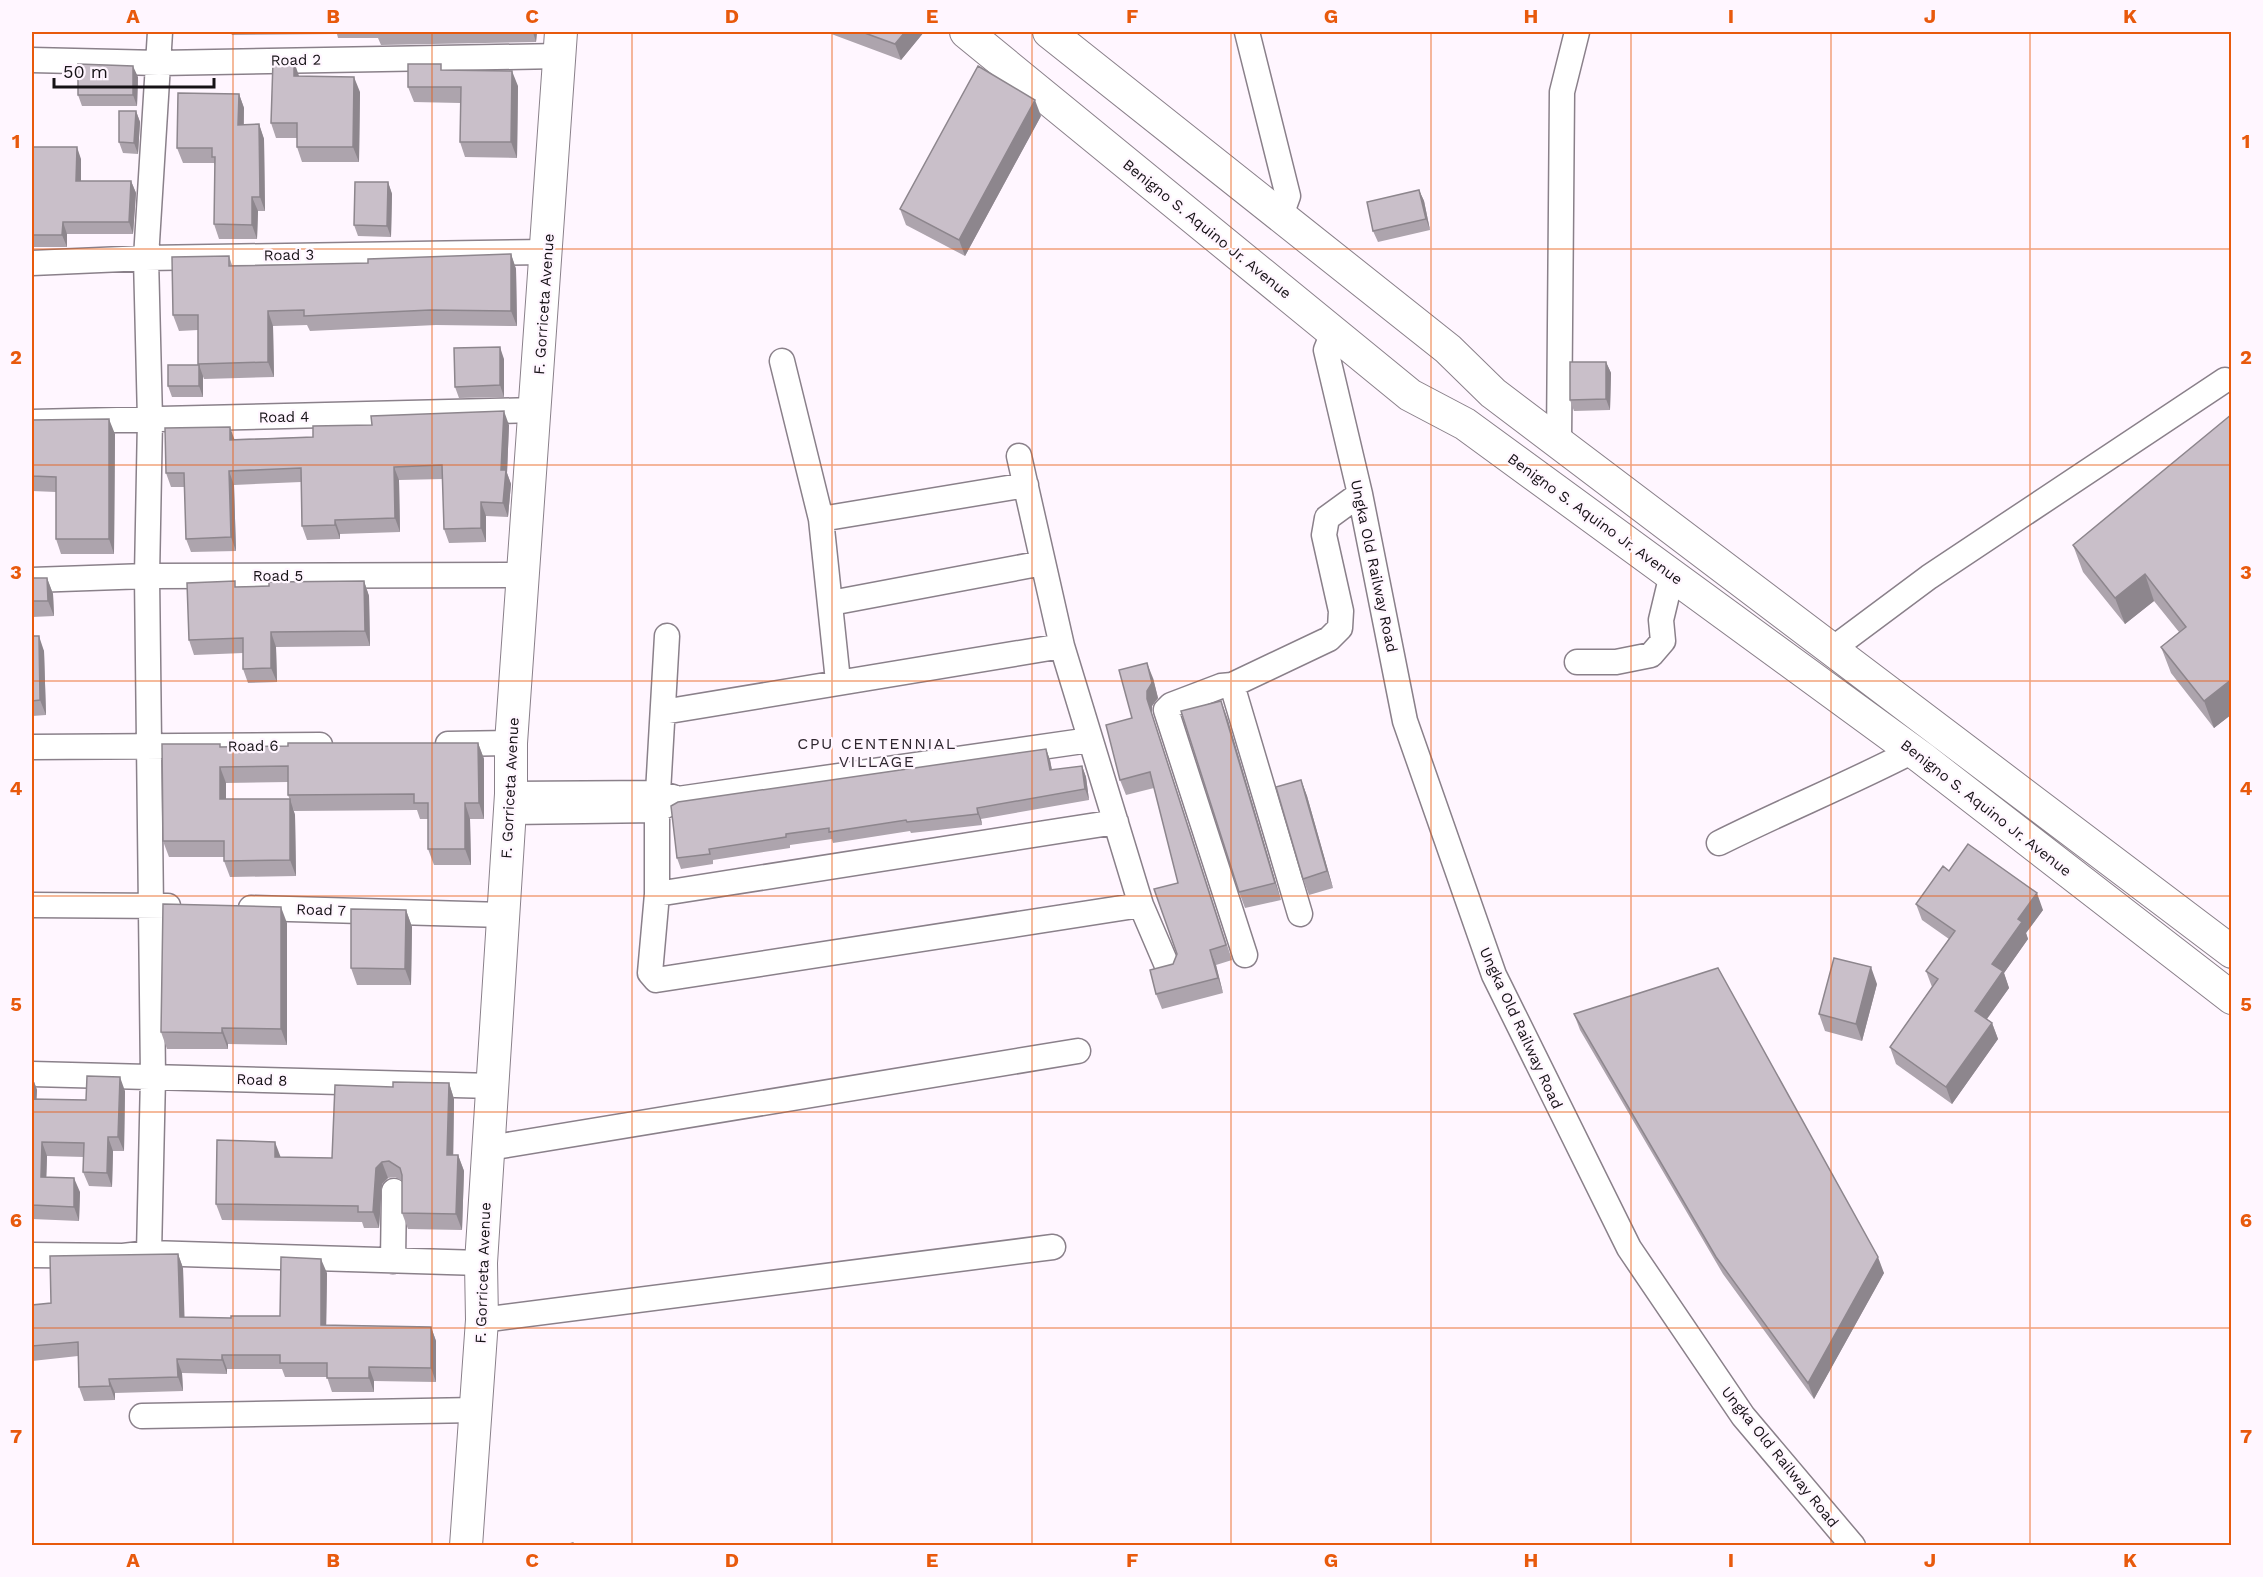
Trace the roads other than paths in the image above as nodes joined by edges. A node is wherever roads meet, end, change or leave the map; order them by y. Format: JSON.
{"nodes":[{"id":1,"x":160,"y":32,"type":"edge"},
{"id":2,"x":966,"y":32,"type":"edge"},
{"id":3,"x":1049,"y":32,"type":"edge"},
{"id":4,"x":1247,"y":32,"type":"edge"},
{"id":5,"x":1577,"y":32,"type":"edge"},
{"id":6,"x":561,"y":44,"type":"edge"},
{"id":7,"x":32,"y":60,"type":"edge"},
{"id":8,"x":159,"y":63,"type":"junction"},
{"id":9,"x":1278,"y":214,"type":"junction"},
{"id":10,"x":547,"y":252,"type":"junction"},
{"id":11,"x":146,"y":258,"type":"junction"},
{"id":12,"x":32,"y":263,"type":"edge"},
{"id":13,"x":1337,"y":335,"type":"junction"},
{"id":14,"x":782,"y":361,"type":"dead end"},
{"id":15,"x":2225,"y":380,"type":"dead end"},
{"id":16,"x":536,"y":410,"type":"junction"},
{"id":17,"x":150,"y":420,"type":"junction"},
{"id":18,"x":32,"y":422,"type":"edge"},
{"id":19,"x":1559,"y":442,"type":"junction"},
{"id":20,"x":1019,"y":456,"type":"dead end"},
{"id":21,"x":1534,"y":476,"type":"junction"},
{"id":22,"x":1026,"y":485,"type":"junction"},
{"id":23,"x":1360,"y":494,"type":"junction"},
{"id":24,"x":821,"y":519,"type":"junction"},
{"id":25,"x":1043,"y":563,"type":"junction"},
{"id":26,"x":1672,"y":574,"type":"junction"},
{"id":27,"x":524,"y":575,"type":"junction"},
{"id":28,"x":147,"y":576,"type":"junction"},
{"id":29,"x":32,"y":580,"type":"edge"},
{"id":30,"x":831,"y":603,"type":"junction"},
{"id":31,"x":668,"y":636,"type":"dead end"},
{"id":32,"x":1062,"y":646,"type":"junction"},
{"id":33,"x":1831,"y":650,"type":"junction"},
{"id":34,"x":1577,"y":662,"type":"dead end"},
{"id":35,"x":838,"y":681,"type":"junction"},
{"id":36,"x":1232,"y":685,"type":"junction"},
{"id":37,"x":663,"y":712,"type":"junction"},
{"id":38,"x":1941,"y":733,"type":"junction"},
{"id":39,"x":1090,"y":740,"type":"junction"},
{"id":40,"x":512,"y":743,"type":"junction"},
{"id":41,"x":430,"y":744,"type":"edge"},
{"id":42,"x":349,"y":745,"type":"edge"},
{"id":43,"x":32,"y":747,"type":"edge"},
{"id":44,"x":151,"y":747,"type":"junction"},
{"id":45,"x":1918,"y":754,"type":"junction"},
{"id":46,"x":664,"y":801,"type":"junction"},
{"id":47,"x":510,"y":803,"type":"junction"},
{"id":48,"x":1116,"y":822,"type":"junction"},
{"id":49,"x":1719,"y":843,"type":"dead end"},
{"id":50,"x":657,"y":894,"type":"junction"},
{"id":51,"x":152,"y":905,"type":"junction"},
{"id":52,"x":1141,"y":905,"type":"junction"},
{"id":53,"x":32,"y":906,"type":"edge"},
{"id":54,"x":187,"y":906,"type":"edge"},
{"id":55,"x":234,"y":908,"type":"edge"},
{"id":56,"x":1300,"y":914,"type":"dead end"},
{"id":57,"x":503,"y":915,"type":"junction"},
{"id":58,"x":2232,"y":952,"type":"edge"},
{"id":59,"x":1245,"y":955,"type":"dead end"},
{"id":60,"x":1168,"y":968,"type":"edge"},
{"id":61,"x":2232,"y":998,"type":"edge"},
{"id":62,"x":1078,"y":1051,"type":"dead end"},
{"id":63,"x":32,"y":1074,"type":"edge"},
{"id":64,"x":153,"y":1077,"type":"junction"},
{"id":65,"x":493,"y":1086,"type":"junction"},
{"id":66,"x":489,"y":1148,"type":"junction"},
{"id":67,"x":394,"y":1191,"type":"dead end"},
{"id":68,"x":1053,"y":1248,"type":"dead end"},
{"id":69,"x":149,"y":1253,"type":"junction"},
{"id":70,"x":32,"y":1255,"type":"edge"},
{"id":71,"x":393,"y":1261,"type":"junction"},
{"id":72,"x":481,"y":1263,"type":"junction"},
{"id":73,"x":482,"y":1320,"type":"junction"},
{"id":74,"x":476,"y":1410,"type":"junction"},
{"id":75,"x":142,"y":1416,"type":"dead end"},
{"id":76,"x":466,"y":1545,"type":"edge"},
{"id":77,"x":1853,"y":1545,"type":"edge"}],
"edges":[{"from":1,"to":8,"type":"street"},
{"from":2,"to":13,"type":"main road","name":"Benigno S. Aquino Jr. Avenue"},
{"from":3,"to":9,"type":"main road","name":"Benigno S. Aquino Jr. Avenue"},
{"from":4,"to":9,"type":"street"},
{"from":5,"to":19,"type":"street"},
{"from":6,"to":8,"type":"street","name":"Road 2"},
{"from":6,"to":10,"type":"main road","name":"F. Gorriceta Avenue"},
{"from":7,"to":8,"type":"street","name":"Road 2"},
{"from":8,"to":11,"type":"street"},
{"from":9,"to":19,"type":"main road","name":"Benigno S. Aquino Jr. Avenue"},
{"from":10,"to":11,"type":"street","name":"Road 3"},
{"from":10,"to":16,"type":"main road","name":"F. Gorriceta Avenue"},
{"from":11,"to":12,"type":"street","name":"Road 3"},
{"from":11,"to":17,"type":"street"},
{"from":13,"to":21,"type":"main road","name":"Benigno S. Aquino Jr. Avenue"},
{"from":13,"to":23,"type":"street","name":"Ungka Old Railway Road"},
{"from":14,"to":24,"type":"street"},
{"from":15,"to":33,"type":"street"},
{"from":16,"to":17,"type":"street","name":"Road 4"},
{"from":16,"to":27,"type":"main road","name":"F. Gorriceta Avenue"},
{"from":17,"to":18,"type":"street","name":"Road 4"},
{"from":17,"to":28,"type":"street"},
{"from":19,"to":21,"type":"main road"},
{"from":19,"to":33,"type":"main road","name":"Benigno S. Aquino Jr. Avenue"},
{"from":20,"to":22,"type":"street"},
{"from":21,"to":26,"type":"main road","name":"Benigno S. Aquino Jr. Avenue"},
{"from":22,"to":24,"type":"street"},
{"from":22,"to":25,"type":"street"},
{"from":23,"to":36,"type":"street"},
{"from":23,"to":77,"type":"street","name":"Ungka Old Railway Road"},
{"from":24,"to":30,"type":"street"},
{"from":25,"to":30,"type":"street"},
{"from":25,"to":32,"type":"street"},
{"from":26,"to":34,"type":"street"},
{"from":26,"to":45,"type":"main road","name":"Benigno S. Aquino Jr. Avenue"},
{"from":27,"to":28,"type":"street","name":"Road 5"},
{"from":27,"to":40,"type":"main road","name":"F. Gorriceta Avenue"},
{"from":28,"to":29,"type":"street","name":"Road 5"},
{"from":28,"to":44,"type":"street"},
{"from":30,"to":35,"type":"street"},
{"from":31,"to":37,"type":"street"},
{"from":32,"to":35,"type":"street"},
{"from":32,"to":39,"type":"street"},
{"from":33,"to":38,"type":"main road","name":"Benigno S. Aquino Jr. Avenue"},
{"from":35,"to":37,"type":"street"},
{"from":36,"to":56,"type":"street"},
{"from":36,"to":59,"type":"street"},
{"from":37,"to":46,"type":"street"},
{"from":38,"to":45,"type":"main road"},
{"from":38,"to":58,"type":"main road","name":"Benigno S. Aquino Jr. Avenue"},
{"from":39,"to":46,"type":"street"},
{"from":39,"to":48,"type":"street"},
{"from":40,"to":41,"type":"street"},
{"from":40,"to":47,"type":"main road","name":"F. Gorriceta Avenue"},
{"from":42,"to":44,"type":"street","name":"Road 6"},
{"from":43,"to":44,"type":"street","name":"Road 6"},
{"from":44,"to":51,"type":"street"},
{"from":45,"to":49,"type":"street"},
{"from":45,"to":61,"type":"main road","name":"Benigno S. Aquino Jr. Avenue"},
{"from":46,"to":47,"type":"street"},
{"from":46,"to":50,"type":"street"},
{"from":47,"to":57,"type":"main road","name":"F. Gorriceta Avenue"},
{"from":48,"to":50,"type":"street"},
{"from":48,"to":52,"type":"street"},
{"from":50,"to":52,"type":"street"},
{"from":51,"to":53,"type":"street"},
{"from":51,"to":54,"type":"street"},
{"from":51,"to":64,"type":"street"},
{"from":52,"to":60,"type":"street"},
{"from":55,"to":57,"type":"street","name":"Road 7"},
{"from":57,"to":65,"type":"main road","name":"F. Gorriceta Avenue"},
{"from":62,"to":66,"type":"street"},
{"from":63,"to":64,"type":"street","name":"Road 8"},
{"from":64,"to":65,"type":"street","name":"Road 8"},
{"from":64,"to":69,"type":"street"},
{"from":65,"to":66,"type":"main road","name":"F. Gorriceta Avenue"},
{"from":66,"to":72,"type":"main road","name":"F. Gorriceta Avenue"},
{"from":67,"to":71,"type":"street"},
{"from":68,"to":73,"type":"street"},
{"from":69,"to":70,"type":"street"},
{"from":69,"to":71,"type":"street"},
{"from":71,"to":72,"type":"street"},
{"from":72,"to":73,"type":"main road","name":"F. Gorriceta Avenue"},
{"from":73,"to":74,"type":"main road","name":"F. Gorriceta Avenue"},
{"from":74,"to":75,"type":"street"},
{"from":74,"to":76,"type":"main road","name":"F. Gorriceta Avenue"}]}
